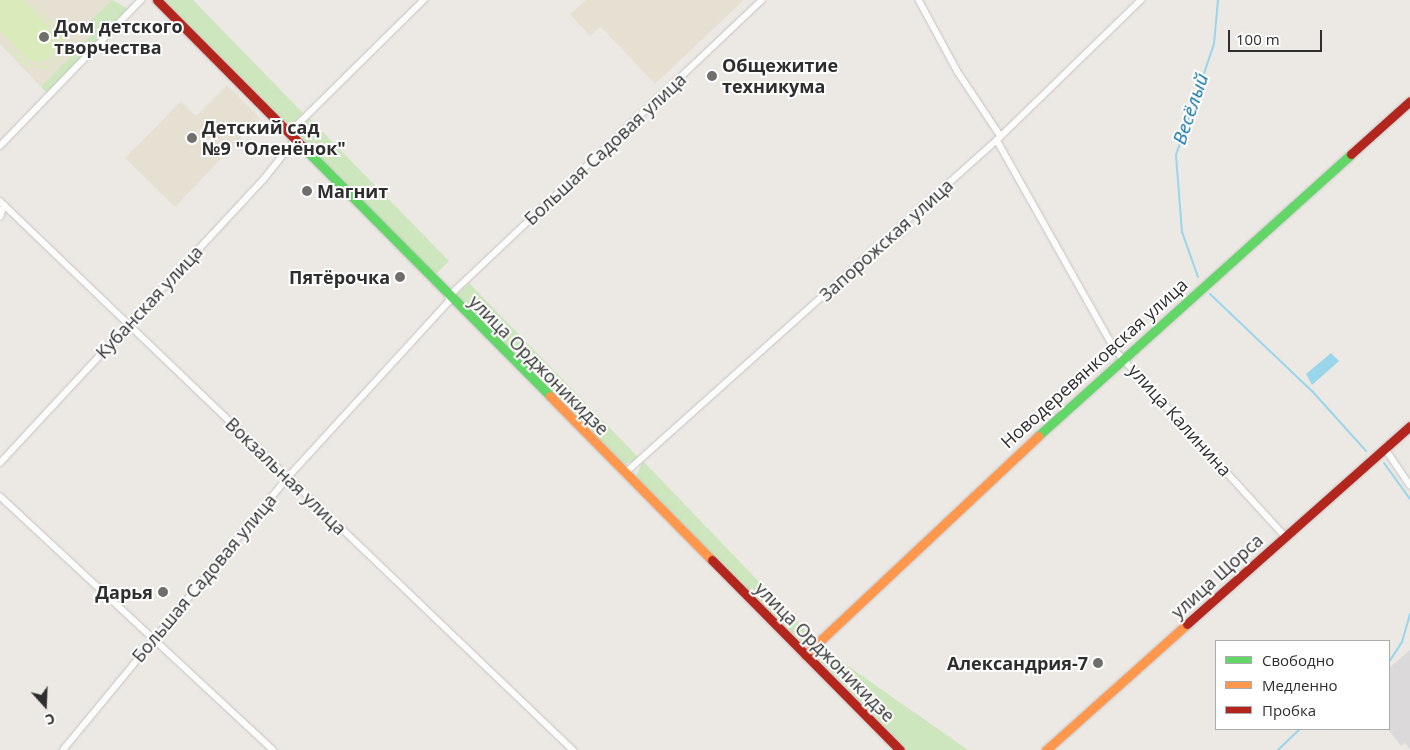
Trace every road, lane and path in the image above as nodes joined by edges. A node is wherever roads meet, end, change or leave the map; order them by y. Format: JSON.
{"nodes":[{"id":1,"x":141,"y":0,"type":"edge"},
{"id":2,"x":157,"y":0,"type":"edge"},
{"id":3,"x":424,"y":0,"type":"edge"},
{"id":4,"x":762,"y":0,"type":"edge"},
{"id":5,"x":919,"y":0,"type":"edge"},
{"id":6,"x":1141,"y":0,"type":"edge"},
{"id":7,"x":1410,"y":101,"type":"edge"},
{"id":8,"x":292,"y":136,"type":"junction"},
{"id":9,"x":999,"y":137,"type":"junction"},
{"id":10,"x":0,"y":146,"type":"edge"},
{"id":11,"x":2,"y":203,"type":"edge"},
{"id":12,"x":0,"y":217,"type":"edge"},
{"id":13,"x":449,"y":298,"type":"junction"},
{"id":14,"x":128,"y":325,"type":"junction"},
{"id":15,"x":1124,"y":358,"type":"junction"},
{"id":16,"x":1410,"y":426,"type":"edge"},
{"id":17,"x":1385,"y":448,"type":"junction"},
{"id":18,"x":0,"y":463,"type":"edge"},
{"id":19,"x":624,"y":474,"type":"junction"},
{"id":20,"x":288,"y":477,"type":"junction"},
{"id":21,"x":1410,"y":485,"type":"edge"},
{"id":22,"x":0,"y":496,"type":"edge"},
{"id":23,"x":1285,"y":536,"type":"junction"},
{"id":24,"x":152,"y":640,"type":"junction"},
{"id":25,"x":806,"y":655,"type":"junction"},
{"id":26,"x":62,"y":750,"type":"edge"},
{"id":27,"x":273,"y":750,"type":"edge"},
{"id":28,"x":572,"y":750,"type":"edge"},
{"id":29,"x":900,"y":750,"type":"edge"},
{"id":30,"x":1046,"y":750,"type":"edge"}],
"edges":[{"from":1,"to":10,"type":"street"},
{"from":2,"to":8,"type":"main road","name":"улица Орджоникидзе"},
{"from":3,"to":8,"type":"street","name":"Кубанская улица"},
{"from":4,"to":13,"type":"street","name":"Большая Садовая улица"},
{"from":5,"to":9,"type":"street","name":"улица Калинина"},
{"from":6,"to":9,"type":"street","name":"Запорожская улица"},
{"from":7,"to":15,"type":"main road","name":"Новодеревянковская улица"},
{"from":8,"to":13,"type":"main road","name":"улица Орджоникидзе"},
{"from":8,"to":14,"type":"street","name":"Кубанская улица"},
{"from":9,"to":15,"type":"street","name":"улица Калинина"},
{"from":9,"to":19,"type":"street","name":"Запорожская улица"},
{"from":11,"to":12,"type":"street"},
{"from":11,"to":14,"type":"street","name":"Вокзальная улица"},
{"from":13,"to":19,"type":"main road","name":"улица Орджоникидзе"},
{"from":13,"to":20,"type":"street","name":"Большая Садовая улица"},
{"from":14,"to":18,"type":"street","name":"Кубанская улица"},
{"from":14,"to":20,"type":"street","name":"Вокзальная улица"},
{"from":15,"to":23,"type":"street","name":"улица Калинина"},
{"from":15,"to":25,"type":"main road","name":"Новодеревянковская улица"},
{"from":16,"to":17,"type":"main road","name":"улица Щорса"},
{"from":17,"to":21,"type":"street"},
{"from":17,"to":23,"type":"main road","name":"улица Щорса"},
{"from":19,"to":25,"type":"main road","name":"улица Орджоникидзе"},
{"from":20,"to":24,"type":"street","name":"Большая Садовая улица"},
{"from":20,"to":28,"type":"street","name":"Вокзальная улица"},
{"from":22,"to":24,"type":"street"},
{"from":23,"to":30,"type":"main road","name":"улица Щорса"},
{"from":24,"to":26,"type":"street","name":"Большая Садовая улица"},
{"from":24,"to":27,"type":"street"},
{"from":25,"to":29,"type":"main road","name":"улица Орджоникидзе"}]}
